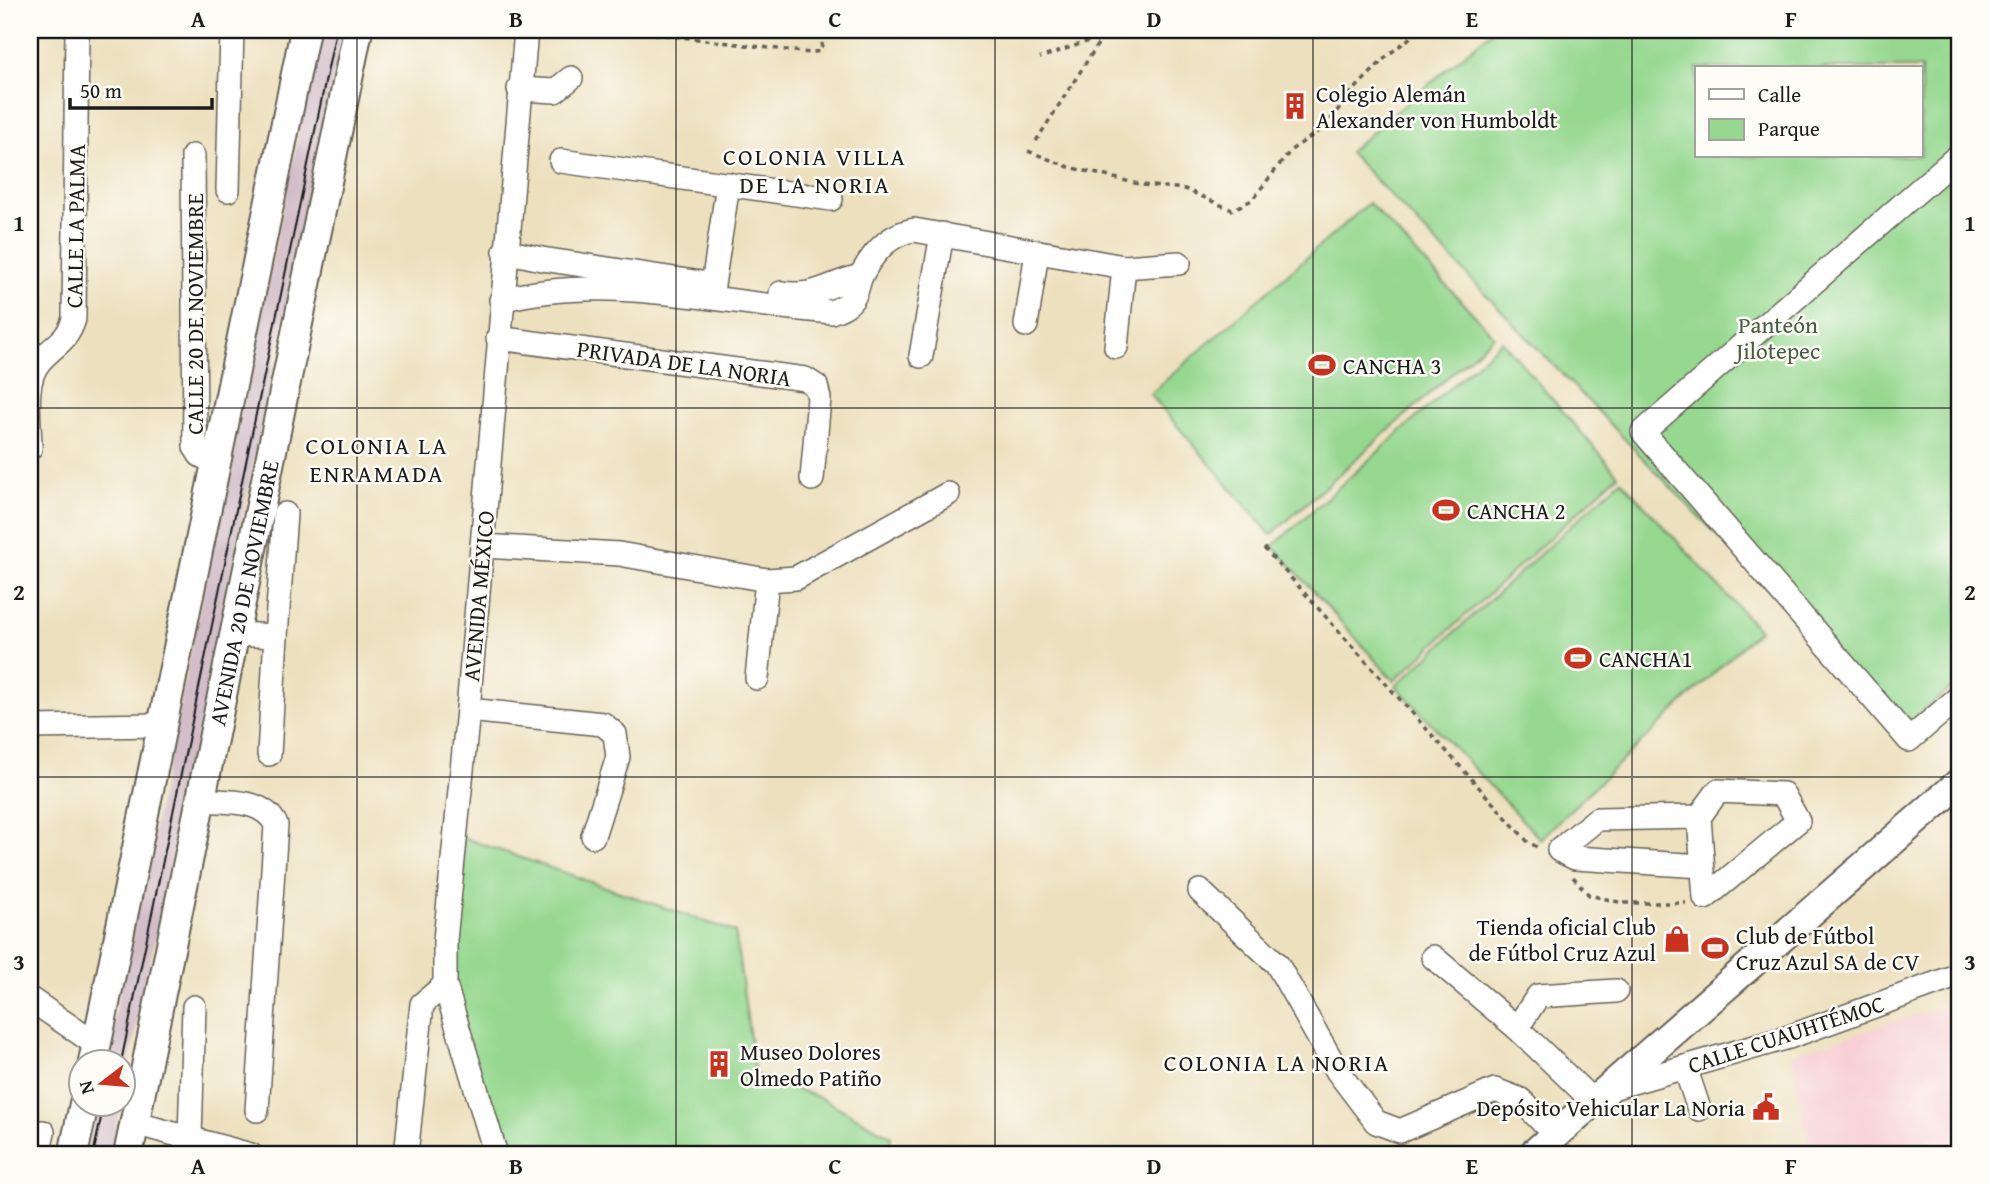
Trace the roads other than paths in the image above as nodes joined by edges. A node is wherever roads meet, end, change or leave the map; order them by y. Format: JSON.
{"nodes":[{"id":1,"x":77,"y":30,"type":"edge"},
{"id":2,"x":232,"y":30,"type":"edge"},
{"id":3,"x":304,"y":30,"type":"edge"},
{"id":4,"x":358,"y":30,"type":"edge"},
{"id":5,"x":526,"y":30,"type":"edge"},
{"id":6,"x":571,"y":78,"type":"dead end"},
{"id":7,"x":519,"y":89,"type":"junction"},
{"id":8,"x":1959,"y":155,"type":"edge"},
{"id":9,"x":193,"y":156,"type":"dead end"},
{"id":10,"x":561,"y":161,"type":"dead end"},
{"id":11,"x":728,"y":184,"type":"junction"},
{"id":12,"x":228,"y":190,"type":"dead end"},
{"id":13,"x":831,"y":199,"type":"dead end"},
{"id":14,"x":942,"y":234,"type":"junction"},
{"id":15,"x":505,"y":251,"type":"junction"},
{"id":16,"x":1037,"y":252,"type":"junction"},
{"id":17,"x":1179,"y":263,"type":"dead end"},
{"id":18,"x":1124,"y":267,"type":"junction"},
{"id":19,"x":594,"y":277,"type":"junction"},
{"id":20,"x":713,"y":285,"type":"junction"},
{"id":21,"x":664,"y":286,"type":"junction"},
{"id":22,"x":753,"y":296,"type":"junction"},
{"id":23,"x":501,"y":300,"type":"junction"},
{"id":24,"x":1026,"y":325,"type":"dead end"},
{"id":25,"x":498,"y":338,"type":"junction"},
{"id":26,"x":1116,"y":346,"type":"dead end"},
{"id":27,"x":921,"y":356,"type":"dead end"},
{"id":28,"x":34,"y":358,"type":"edge"},
{"id":29,"x":30,"y":448,"type":"edge"},
{"id":30,"x":214,"y":462,"type":"junction"},
{"id":31,"x":812,"y":480,"type":"dead end"},
{"id":32,"x":948,"y":494,"type":"dead end"},
{"id":33,"x":285,"y":514,"type":"dead end"},
{"id":34,"x":482,"y":546,"type":"junction"},
{"id":35,"x":767,"y":580,"type":"junction"},
{"id":36,"x":234,"y":634,"type":"junction"},
{"id":37,"x":276,"y":636,"type":"junction"},
{"id":38,"x":757,"y":678,"type":"dead end"},
{"id":39,"x":1959,"y":698,"type":"edge"},
{"id":40,"x":468,"y":710,"type":"junction"},
{"id":41,"x":160,"y":725,"type":"junction"},
{"id":42,"x":30,"y":727,"type":"edge"},
{"id":43,"x":269,"y":754,"type":"dead end"},
{"id":44,"x":1959,"y":783,"type":"edge"},
{"id":45,"x":199,"y":800,"type":"junction"},
{"id":46,"x":1699,"y":817,"type":"junction"},
{"id":47,"x":593,"y":836,"type":"dead end"},
{"id":48,"x":1702,"y":866,"type":"junction"},
{"id":49,"x":1200,"y":891,"type":"dead end"},
{"id":50,"x":1433,"y":957,"type":"dead end"},
{"id":51,"x":1959,"y":975,"type":"edge"},
{"id":52,"x":445,"y":985,"type":"junction"},
{"id":53,"x":1616,"y":991,"type":"dead end"},
{"id":54,"x":30,"y":999,"type":"edge"},
{"id":55,"x":194,"y":1007,"type":"dead end"},
{"id":56,"x":1517,"y":1028,"type":"junction"},
{"id":57,"x":88,"y":1048,"type":"edge"},
{"id":58,"x":96,"y":1048,"type":"edge"},
{"id":59,"x":1685,"y":1067,"type":"junction"},
{"id":60,"x":1603,"y":1095,"type":"junction"},
{"id":61,"x":1699,"y":1109,"type":"dead end"},
{"id":62,"x":257,"y":1110,"type":"dead end"},
{"id":63,"x":81,"y":1118,"type":"edge"},
{"id":64,"x":134,"y":1123,"type":"junction"},
{"id":65,"x":30,"y":1133,"type":"edge"},
{"id":66,"x":1556,"y":1136,"type":"junction"},
{"id":67,"x":190,"y":1138,"type":"junction"},
{"id":68,"x":38,"y":1155,"type":"edge"},
{"id":69,"x":73,"y":1155,"type":"edge"},
{"id":70,"x":128,"y":1155,"type":"edge"},
{"id":71,"x":251,"y":1155,"type":"edge"},
{"id":72,"x":406,"y":1155,"type":"edge"},
{"id":73,"x":496,"y":1155,"type":"edge"},
{"id":74,"x":1532,"y":1155,"type":"edge"}],
"edges":[{"from":1,"to":28,"type":"street","name":"CALLE LA PALMA"},
{"from":2,"to":12,"type":"street"},
{"from":3,"to":30,"type":"main road"},
{"from":4,"to":36,"type":"main road","name":"AVENIDA 20 DE NOVIEMBRE"},
{"from":5,"to":7,"type":"street","name":"AVENIDA MÉXICO"},
{"from":6,"to":7,"type":"street"},
{"from":7,"to":15,"type":"street","name":"AVENIDA MÉXICO"},
{"from":8,"to":39,"type":"street"},
{"from":9,"to":30,"type":"street","name":"CALLE 20 DE NOVIEMBRE"},
{"from":10,"to":11,"type":"street"},
{"from":11,"to":13,"type":"street"},
{"from":11,"to":20,"type":"street"},
{"from":14,"to":16,"type":"street"},
{"from":14,"to":22,"type":"street"},
{"from":14,"to":27,"type":"street"},
{"from":15,"to":19,"type":"street"},
{"from":15,"to":23,"type":"street","name":"AVENIDA MÉXICO"},
{"from":16,"to":18,"type":"street"},
{"from":16,"to":24,"type":"street"},
{"from":17,"to":18,"type":"street"},
{"from":18,"to":26,"type":"street"},
{"from":19,"to":21,"type":"street"},
{"from":19,"to":23,"type":"street"},
{"from":20,"to":21,"type":"street"},
{"from":20,"to":22,"type":"street"},
{"from":21,"to":22,"type":"street"},
{"from":23,"to":25,"type":"street","name":"AVENIDA MÉXICO"},
{"from":25,"to":31,"type":"street","name":"PRIVADA DE LA NORIA"},
{"from":25,"to":34,"type":"street","name":"AVENIDA MÉXICO"},
{"from":28,"to":29,"type":"street","name":"CALLE LA PALMA"},
{"from":30,"to":41,"type":"main road"},
{"from":32,"to":35,"type":"street"},
{"from":33,"to":37,"type":"street"},
{"from":34,"to":35,"type":"street"},
{"from":34,"to":40,"type":"street","name":"AVENIDA MÉXICO"},
{"from":35,"to":38,"type":"street"},
{"from":36,"to":37,"type":"street"},
{"from":36,"to":45,"type":"main road","name":"AVENIDA 20 DE NOVIEMBRE"},
{"from":37,"to":43,"type":"street"},
{"from":40,"to":47,"type":"street"},
{"from":40,"to":52,"type":"street","name":"AVENIDA MÉXICO"},
{"from":41,"to":42,"type":"street"},
{"from":41,"to":58,"type":"main road"},
{"from":44,"to":60,"type":"main road"},
{"from":45,"to":62,"type":"street"},
{"from":45,"to":64,"type":"main road","name":"AVENIDA 20 DE NOVIEMBRE"},
{"from":46,"to":48,"type":"street"},
{"from":46,"to":48,"type":"street"},
{"from":46,"to":48,"type":"street"},
{"from":49,"to":66,"type":"street"},
{"from":50,"to":56,"type":"street"},
{"from":51,"to":59,"type":"street","name":"CALLE CUAUHTÉMOC"},
{"from":52,"to":72,"type":"street"},
{"from":52,"to":73,"type":"street","name":"AVENIDA MÉXICO"},
{"from":53,"to":56,"type":"street"},
{"from":54,"to":57,"type":"street"},
{"from":55,"to":67,"type":"street"},
{"from":56,"to":60,"type":"street"},
{"from":59,"to":60,"type":"street","name":"CALLE CUAUHTÉMOC"},
{"from":59,"to":61,"type":"street"},
{"from":60,"to":66,"type":"main road"},
{"from":63,"to":69,"type":"main road"},
{"from":64,"to":67,"type":"street"},
{"from":64,"to":70,"type":"main road","name":"AVENIDA 20 DE NOVIEMBRE"},
{"from":65,"to":68,"type":"street"},
{"from":66,"to":74,"type":"main road"},
{"from":67,"to":71,"type":"street"}]}
